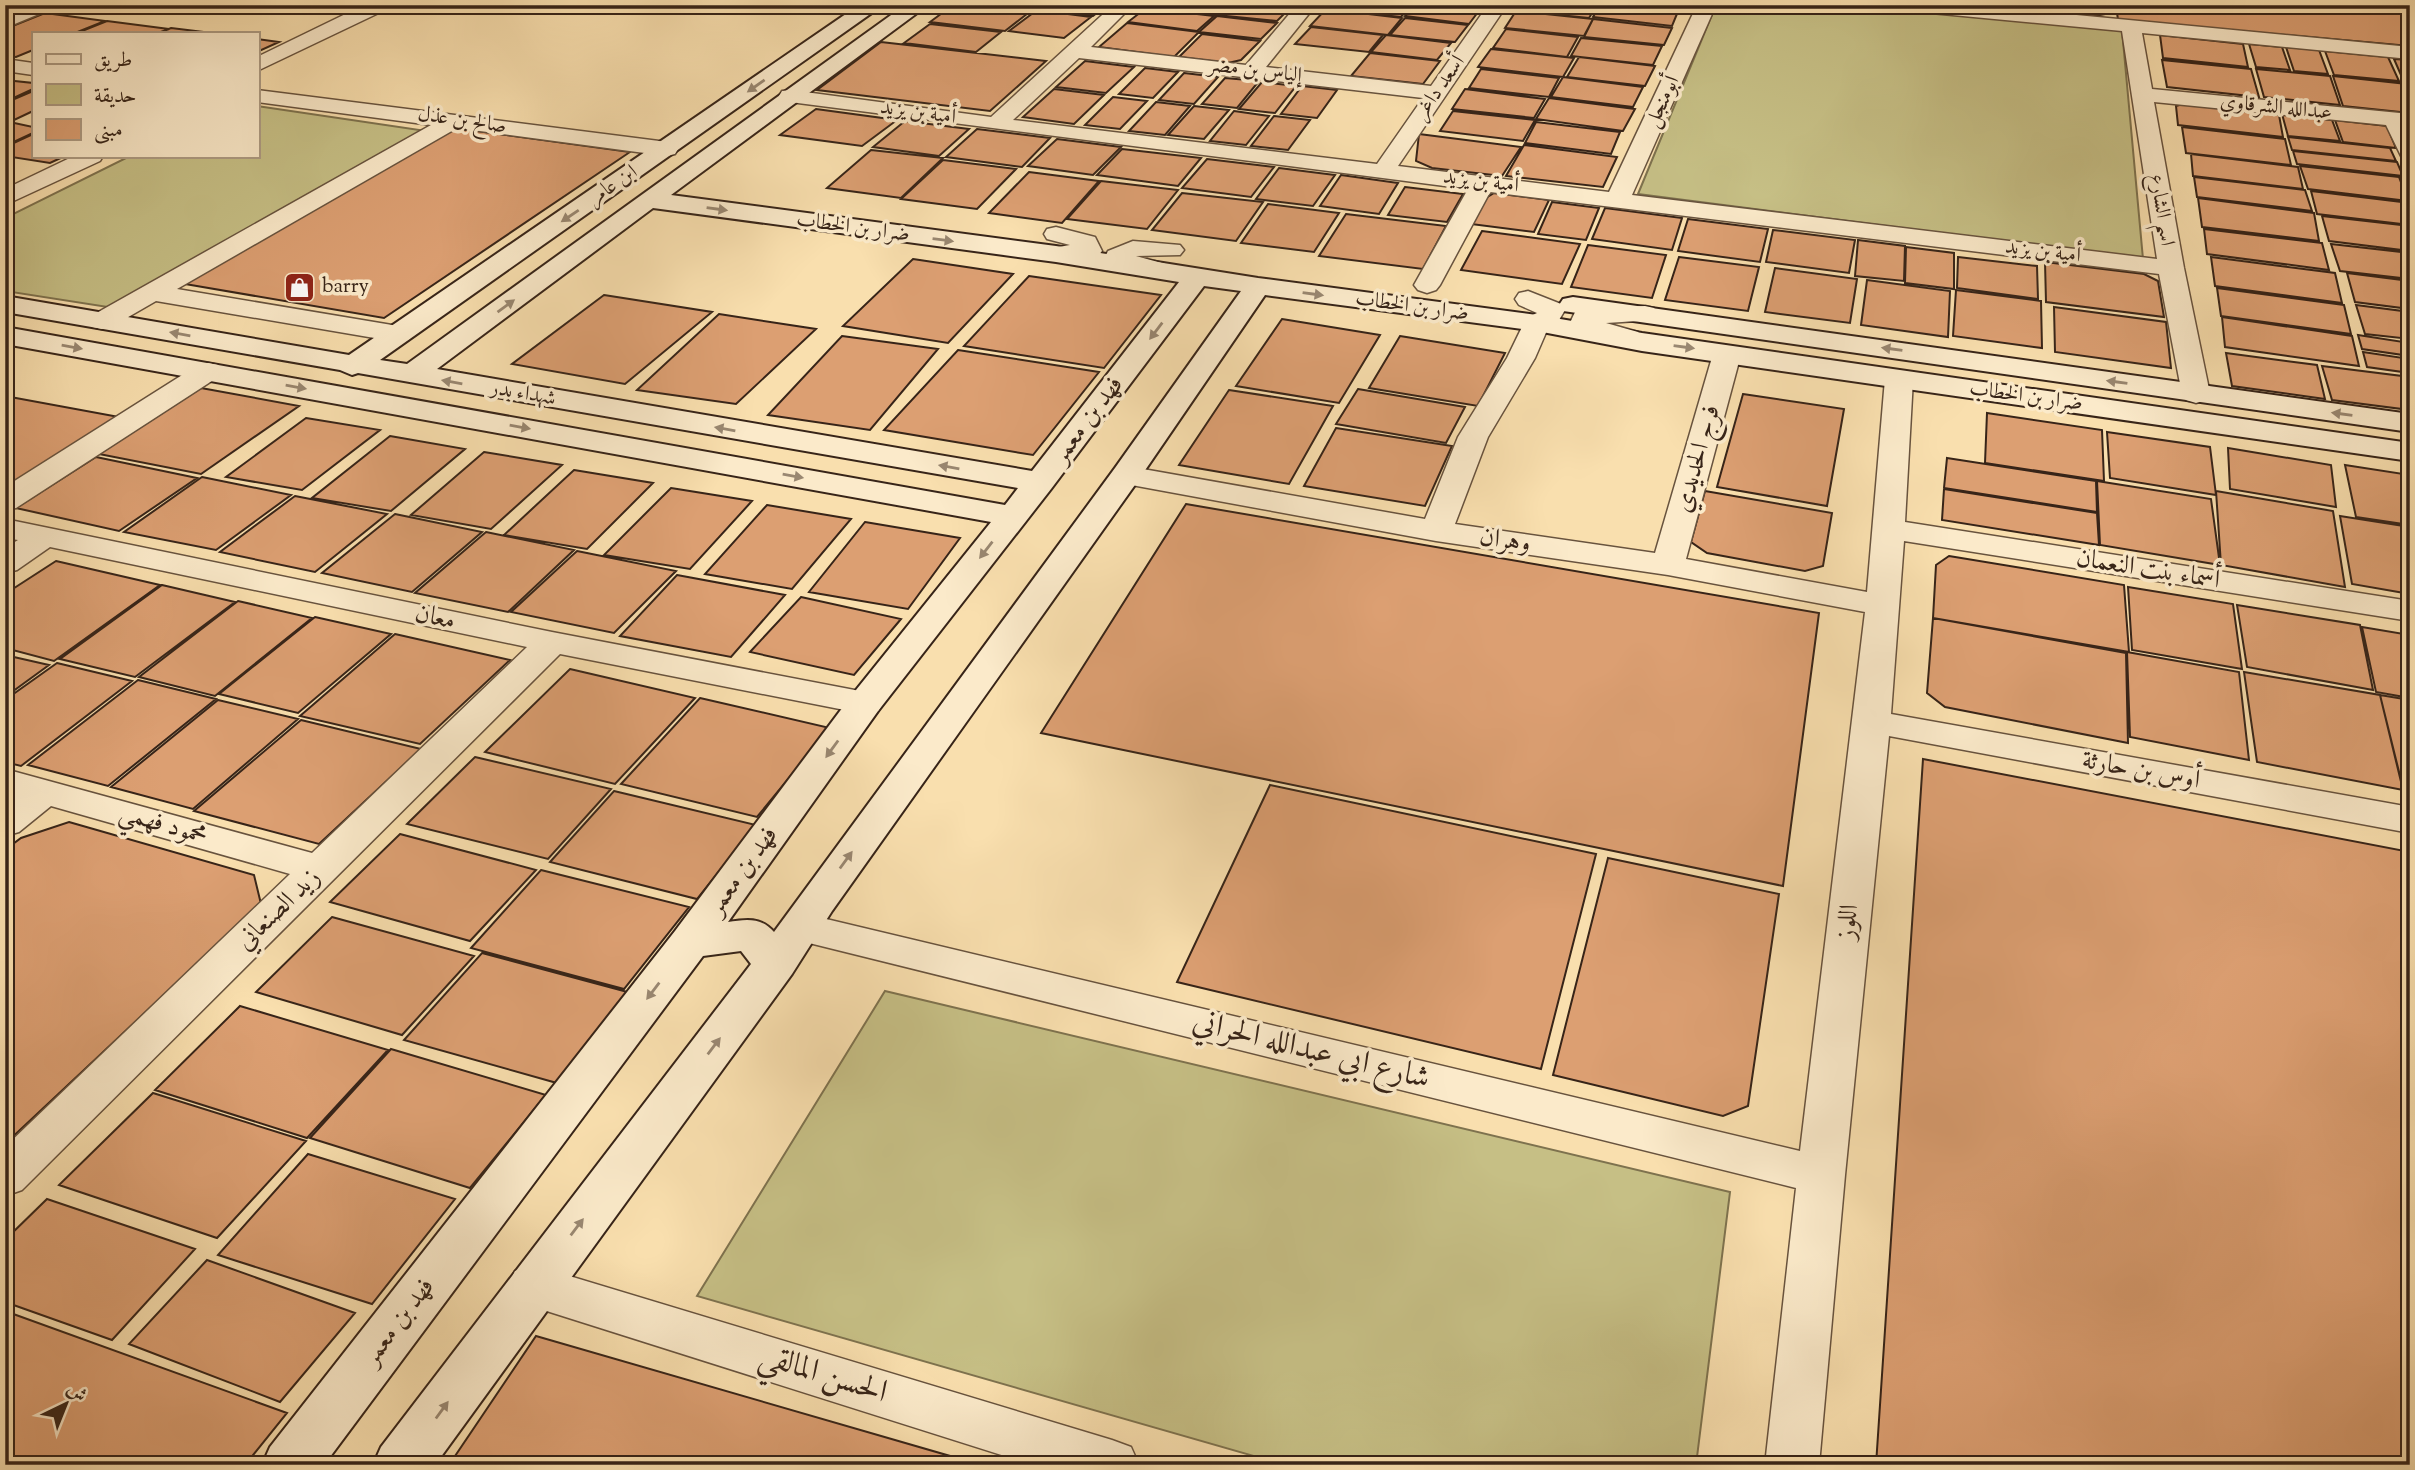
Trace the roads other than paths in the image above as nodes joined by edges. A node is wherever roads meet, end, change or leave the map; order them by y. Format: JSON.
{"nodes":[{"id":1,"x":44,"y":5,"type":"edge"},
{"id":2,"x":380,"y":5,"type":"edge"},
{"id":3,"x":873,"y":5,"type":"edge"},
{"id":4,"x":918,"y":5,"type":"edge"},
{"id":5,"x":1124,"y":5,"type":"edge"},
{"id":6,"x":1307,"y":5,"type":"edge"},
{"id":7,"x":1498,"y":5,"type":"edge"},
{"id":8,"x":1707,"y":5,"type":"edge"},
{"id":9,"x":1910,"y":5,"type":"edge"},
{"id":10,"x":2119,"y":19,"type":"edge"},
{"id":11,"x":5,"y":22,"type":"edge"},
{"id":12,"x":824,"y":39,"type":"junction"},
{"id":13,"x":865,"y":44,"type":"junction"},
{"id":14,"x":1074,"y":51,"type":"junction"},
{"id":15,"x":2410,"y":53,"type":"edge"},
{"id":16,"x":259,"y":64,"type":"edge"},
{"id":17,"x":5,"y":65,"type":"edge"},
{"id":18,"x":785,"y":66,"type":"junction"},
{"id":19,"x":32,"y":69,"type":"edge"},
{"id":20,"x":1252,"y":71,"type":"junction"},
{"id":21,"x":825,"y":72,"type":"junction"},
{"id":22,"x":1437,"y":93,"type":"junction"},
{"id":23,"x":2142,"y":94,"type":"junction"},
{"id":24,"x":259,"y":96,"type":"edge"},
{"id":25,"x":790,"y":96,"type":"junction"},
{"id":26,"x":456,"y":120,"type":"junction"},
{"id":27,"x":2402,"y":120,"type":"edge"},
{"id":28,"x":996,"y":124,"type":"junction"},
{"id":29,"x":667,"y":149,"type":"junction"},
{"id":30,"x":2410,"y":153,"type":"edge"},
{"id":31,"x":88,"y":158,"type":"edge"},
{"id":32,"x":17,"y":169,"type":"dead end"},
{"id":33,"x":1383,"y":171,"type":"junction"},
{"id":34,"x":52,"y":174,"type":"junction"},
{"id":35,"x":674,"y":181,"type":"junction"},
{"id":36,"x":1483,"y":183,"type":"junction"},
{"id":37,"x":5,"y":198,"type":"edge"},
{"id":38,"x":1618,"y":199,"type":"junction"},
{"id":39,"x":650,"y":200,"type":"junction"},
{"id":40,"x":1056,"y":244,"type":"junction"},
{"id":41,"x":2171,"y":268,"type":"junction"},
{"id":42,"x":1178,"y":273,"type":"junction"},
{"id":43,"x":1427,"y":285,"type":"junction"},
{"id":44,"x":154,"y":293,"type":"junction"},
{"id":45,"x":1251,"y":296,"type":"junction"},
{"id":46,"x":12,"y":307,"type":"edge"},
{"id":47,"x":1532,"y":311,"type":"junction"},
{"id":48,"x":270,"y":313,"type":"junction"},
{"id":49,"x":1645,"y":314,"type":"junction"},
{"id":50,"x":102,"y":321,"type":"junction"},
{"id":51,"x":398,"y":334,"type":"junction"},
{"id":52,"x":5,"y":335,"type":"edge"},
{"id":53,"x":226,"y":342,"type":"junction"},
{"id":54,"x":1643,"y":342,"type":"junction"},
{"id":55,"x":1727,"y":354,"type":"junction"},
{"id":56,"x":352,"y":366,"type":"junction"},
{"id":57,"x":208,"y":371,"type":"junction"},
{"id":58,"x":411,"y":375,"type":"junction"},
{"id":59,"x":1899,"y":379,"type":"junction"},
{"id":60,"x":2196,"y":394,"type":"junction"},
{"id":61,"x":2410,"y":423,"type":"edge"},
{"id":62,"x":2410,"y":452,"type":"edge"},
{"id":63,"x":997,"y":475,"type":"junction"},
{"id":64,"x":1126,"y":475,"type":"junction"},
{"id":65,"x":1040,"y":482,"type":"junction"},
{"id":66,"x":5,"y":500,"type":"edge"},
{"id":67,"x":967,"y":507,"type":"junction"},
{"id":68,"x":1013,"y":516,"type":"junction"},
{"id":69,"x":5,"y":528,"type":"edge"},
{"id":70,"x":1887,"y":529,"type":"junction"},
{"id":71,"x":1436,"y":531,"type":"junction"},
{"id":72,"x":44,"y":537,"type":"junction"},
{"id":73,"x":5,"y":563,"type":"edge"},
{"id":74,"x":1668,"y":565,"type":"junction"},
{"id":75,"x":1883,"y":605,"type":"junction"},
{"id":76,"x":2410,"y":611,"type":"edge"},
{"id":77,"x":552,"y":642,"type":"junction"},
{"id":78,"x":865,"y":703,"type":"junction"},
{"id":79,"x":1872,"y":722,"type":"junction"},
{"id":80,"x":5,"y":781,"type":"edge"},
{"id":81,"x":44,"y":792,"type":"junction"},
{"id":82,"x":2410,"y":820,"type":"edge"},
{"id":83,"x":5,"y":822,"type":"edge"},
{"id":84,"x":321,"y":869,"type":"junction"},
{"id":85,"x":728,"y":892,"type":"junction"},
{"id":86,"x":809,"y":914,"type":"junction"},
{"id":87,"x":690,"y":942,"type":"junction"},
{"id":88,"x":776,"y":963,"type":"junction"},
{"id":89,"x":1821,"y":1175,"type":"junction"},
{"id":90,"x":5,"y":1177,"type":"edge"},
{"id":91,"x":533,"y":1286,"type":"junction"},
{"id":92,"x":1018,"y":1451,"type":"edge"},
{"id":93,"x":290,"y":1465,"type":"edge"},
{"id":94,"x":401,"y":1465,"type":"edge"},
{"id":95,"x":1112,"y":1465,"type":"edge"},
{"id":96,"x":1792,"y":1465,"type":"edge"}],
"edges":[{"from":1,"to":11,"type":"street"},
{"from":2,"to":16,"type":"street"},
{"from":3,"to":12,"type":"street","name":"ابن عامر"},
{"from":4,"to":13,"type":"street","name":"ابن عامر"},
{"from":5,"to":14,"type":"street"},
{"from":6,"to":20,"type":"street"},
{"from":7,"to":22,"type":"street","name":"أسعد داغر"},
{"from":8,"to":38,"type":"street","name":"أبومنجل"},
{"from":9,"to":10,"type":"street"},
{"from":10,"to":15,"type":"street"},
{"from":10,"to":23,"type":"street","name":"اسم الشارع"},
{"from":12,"to":13,"type":"street"},
{"from":12,"to":18,"type":"street","name":"ابن عامر"},
{"from":13,"to":21,"type":"street","name":"ابن عامر"},
{"from":14,"to":20,"type":"street","name":"إلياس بن مضر"},
{"from":14,"to":28,"type":"street"},
{"from":17,"to":19,"type":"street"},
{"from":18,"to":21,"type":"street"},
{"from":18,"to":29,"type":"street","name":"ابن عامر","one_way":true},
{"from":20,"to":22,"type":"street","name":"إلياس بن مضر"},
{"from":21,"to":25,"type":"street","name":"ابن عامر"},
{"from":22,"to":33,"type":"street","name":"أسعد داغر"},
{"from":23,"to":27,"type":"street","name":"عبدالله الشرقاوي"},
{"from":23,"to":41,"type":"street","name":"اسم الشارع"},
{"from":24,"to":26,"type":"street","name":"صالح بن عذل"},
{"from":25,"to":28,"type":"street","name":"أمية بن يزيد"},
{"from":25,"to":35,"type":"street","name":"ابن عامر"},
{"from":26,"to":29,"type":"street","name":"صالح بن عذل"},
{"from":26,"to":44,"type":"street"},
{"from":27,"to":30,"type":"street"},
{"from":28,"to":33,"type":"street","name":"أمية بن يزيد"},
{"from":29,"to":51,"type":"street","name":"ابن عامر","one_way":true},
{"from":31,"to":34,"type":"street"},
{"from":32,"to":34,"type":"street"},
{"from":33,"to":36,"type":"street","name":"أمية بن يزيد"},
{"from":34,"to":37,"type":"street"},
{"from":35,"to":39,"type":"street","name":"ابن عامر"},
{"from":35,"to":40,"type":"street","name":"ضرار بن الخطاب"},
{"from":36,"to":38,"type":"street","name":"أمية بن يزيد"},
{"from":36,"to":43,"type":"street"},
{"from":38,"to":41,"type":"street","name":"أمية بن يزيد"},
{"from":39,"to":40,"type":"street","name":"ضرار بن الخطاب","one_way":true},
{"from":58,"to":39,"type":"street","name":"ابن عامر","one_way":true},
{"from":40,"to":42,"type":"street","name":"ضرار بن الخطاب"},
{"from":41,"to":60,"type":"street","name":"اسم الشارع"},
{"from":42,"to":43,"type":"street","name":"ضرار بن الخطاب"},
{"from":42,"to":45,"type":"street","name":"ضرار بن الخطاب"},
{"from":42,"to":65,"type":"street","name":"فهد بن معمر","one_way":true},
{"from":43,"to":47,"type":"street","name":"ضرار بن الخطاب"},
{"from":44,"to":48,"type":"street"},
{"from":44,"to":50,"type":"street"},
{"from":45,"to":47,"type":"street","name":"ضرار بن الخطاب","one_way":true},
{"from":45,"to":64,"type":"street"},
{"from":46,"to":50,"type":"street","name":"شهداء بدر"},
{"from":47,"to":49,"type":"street","name":"ضرار بن الخطاب"},
{"from":47,"to":54,"type":"street","name":"ضرار بن الخطاب"},
{"from":47,"to":71,"type":"street"},
{"from":48,"to":51,"type":"street"},
{"from":48,"to":53,"type":"street"},
{"from":49,"to":54,"type":"street","name":"ضرار بن الخطاب"},
{"from":60,"to":49,"type":"street","name":"ضرار بن الخطاب","one_way":true},
{"from":53,"to":50,"type":"street","name":"شهداء بدر","one_way":true},
{"from":51,"to":56,"type":"street","name":"ابن عامر"},
{"from":52,"to":57,"type":"street","name":"شهداء بدر","one_way":true},
{"from":53,"to":56,"type":"street","name":"شهداء بدر"},
{"from":54,"to":55,"type":"street","name":"ضرار بن الخطاب","one_way":true},
{"from":55,"to":59,"type":"street","name":"ضرار بن الخطاب"},
{"from":55,"to":74,"type":"street","name":"فرج الحديدي"},
{"from":56,"to":58,"type":"street","name":"شهداء بدر"},
{"from":57,"to":66,"type":"street"},
{"from":57,"to":67,"type":"street","name":"شهداء بدر","one_way":true},
{"from":63,"to":58,"type":"street","name":"شهداء بدر","one_way":true},
{"from":59,"to":62,"type":"street","name":"ضرار بن الخطاب"},
{"from":59,"to":70,"type":"street","name":"اللوز"},
{"from":61,"to":60,"type":"street","name":"ضرار بن الخطاب","one_way":true},
{"from":63,"to":65,"type":"street","name":"شهداء بدر"},
{"from":63,"to":67,"type":"street"},
{"from":64,"to":71,"type":"street","name":"وهران"},
{"from":86,"to":64,"type":"street","one_way":true},
{"from":65,"to":68,"type":"street","name":"فهد بن معمر"},
{"from":67,"to":68,"type":"street","name":"شهداء بدر"},
{"from":68,"to":78,"type":"street","name":"فهد بن معمر","one_way":true},
{"from":69,"to":72,"type":"street","name":"معان"},
{"from":70,"to":75,"type":"street","name":"اللوز"},
{"from":70,"to":76,"type":"street","name":"أسماء بنت النعمان"},
{"from":71,"to":74,"type":"street","name":"وهران"},
{"from":72,"to":73,"type":"street"},
{"from":72,"to":77,"type":"street","name":"معان"},
{"from":74,"to":75,"type":"street","name":"وهران"},
{"from":75,"to":79,"type":"street","name":"اللوز"},
{"from":77,"to":78,"type":"street","name":"معان"},
{"from":77,"to":84,"type":"street","name":"زيد الصنعاني"},
{"from":78,"to":85,"type":"street","name":"فهد بن معمر","one_way":true},
{"from":79,"to":82,"type":"street","name":"أوس بن حارثة"},
{"from":79,"to":89,"type":"street","name":"اللوز"},
{"from":80,"to":81,"type":"street","name":"محمود فهمي"},
{"from":81,"to":83,"type":"street"},
{"from":81,"to":84,"type":"street","name":"محمود فهمي"},
{"from":84,"to":90,"type":"street","name":"زيد الصنعاني"},
{"from":85,"to":86,"type":"street"},
{"from":85,"to":87,"type":"street","name":"فهد بن معمر"},
{"from":86,"to":88,"type":"street"},
{"from":86,"to":89,"type":"street","name":"شارع ابي عبدالله الحراني"},
{"from":87,"to":88,"type":"street"},
{"from":87,"to":93,"type":"street","name":"فهد بن معمر","one_way":true},
{"from":91,"to":88,"type":"street","one_way":true},
{"from":89,"to":96,"type":"street","name":"اللوز"},
{"from":91,"to":92,"type":"street","name":"الحسن المالقي"},
{"from":94,"to":91,"type":"street","one_way":true},
{"from":92,"to":95,"type":"street","name":"الحسن المالقي"}]}
